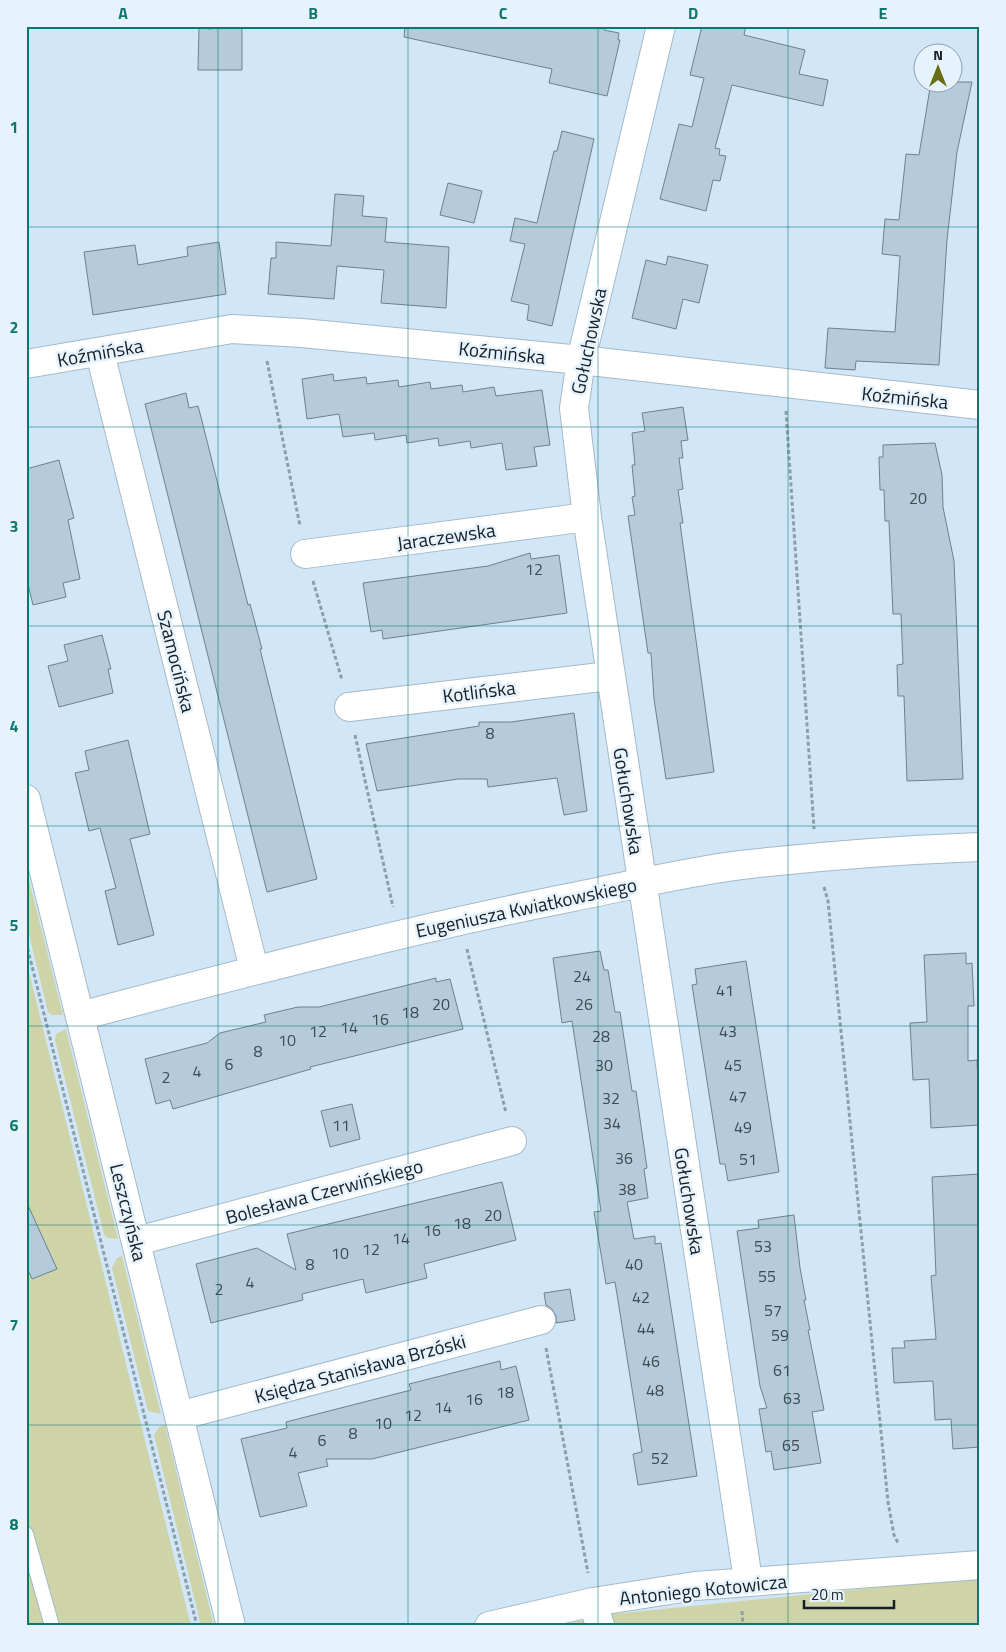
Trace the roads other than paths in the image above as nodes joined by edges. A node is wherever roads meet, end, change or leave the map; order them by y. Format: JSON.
{"nodes":[{"id":1,"x":662,"y":26,"type":"edge"},
{"id":2,"x":100,"y":352,"type":"junction"},
{"id":3,"x":580,"y":360,"type":"junction"},
{"id":4,"x":26,"y":364,"type":"edge"},
{"id":5,"x":980,"y":405,"type":"edge"},
{"id":6,"x":587,"y":517,"type":"junction"},
{"id":7,"x":305,"y":554,"type":"road end"},
{"id":8,"x":609,"y":676,"type":"junction"},
{"id":9,"x":349,"y":707,"type":"road end"},
{"id":10,"x":26,"y":799,"type":"edge"},
{"id":11,"x":980,"y":846,"type":"edge"},
{"id":12,"x":642,"y":883,"type":"junction"},
{"id":13,"x":254,"y":969,"type":"junction"},
{"id":14,"x":80,"y":1016,"type":"junction"},
{"id":15,"x":512,"y":1141,"type":"road end"},
{"id":16,"x":137,"y":1242,"type":"junction"},
{"id":17,"x":541,"y":1320,"type":"road end"},
{"id":18,"x":179,"y":1416,"type":"junction"},
{"id":19,"x":26,"y":1534,"type":"edge"},
{"id":20,"x":980,"y":1565,"type":"edge"},
{"id":21,"x":748,"y":1580,"type":"junction"},
{"id":22,"x":597,"y":1614,"type":"edge"},
{"id":23,"x":52,"y":1626,"type":"edge"},
{"id":24,"x":231,"y":1626,"type":"edge"},
{"id":25,"x":489,"y":1626,"type":"edge"}],
"edges":[{"from":1,"to":3,"type":"street","name":"Gołuchowska"},
{"from":2,"to":3,"type":"street","name":"Koźmińska"},
{"from":2,"to":4,"type":"street","name":"Koźmińska"},
{"from":2,"to":13,"type":"street","name":"Szamocińska"},
{"from":3,"to":5,"type":"street","name":"Koźmińska"},
{"from":3,"to":6,"type":"street","name":"Gołuchowska"},
{"from":6,"to":7,"type":"street","name":"Jaraczewska"},
{"from":6,"to":8,"type":"street","name":"Gołuchowska"},
{"from":8,"to":9,"type":"street","name":"Kotlińska"},
{"from":8,"to":12,"type":"street","name":"Gołuchowska"},
{"from":10,"to":14,"type":"street","name":"Leszczyńska"},
{"from":11,"to":12,"type":"street","name":"Eugeniusza Kwiatkowskiego"},
{"from":12,"to":13,"type":"street","name":"Eugeniusza Kwiatkowskiego"},
{"from":12,"to":21,"type":"street","name":"Gołuchowska"},
{"from":13,"to":14,"type":"street","name":"Eugeniusza Kwiatkowskiego"},
{"from":14,"to":16,"type":"street","name":"Leszczyńska"},
{"from":15,"to":16,"type":"street","name":"Bolesława Czerwińskiego"},
{"from":16,"to":18,"type":"street","name":"Leszczyńska"},
{"from":17,"to":18,"type":"street","name":"Księdza Stanisława Brzóski"},
{"from":18,"to":24,"type":"street","name":"Leszczyńska"},
{"from":19,"to":23,"type":"lane"},
{"from":20,"to":21,"type":"street","name":"Antoniego Kotowicza"},
{"from":21,"to":22,"type":"street","name":"Antoniego Kotowicza"},
{"from":22,"to":25,"type":"street","name":"Antoniego Kotowicza"}]}
